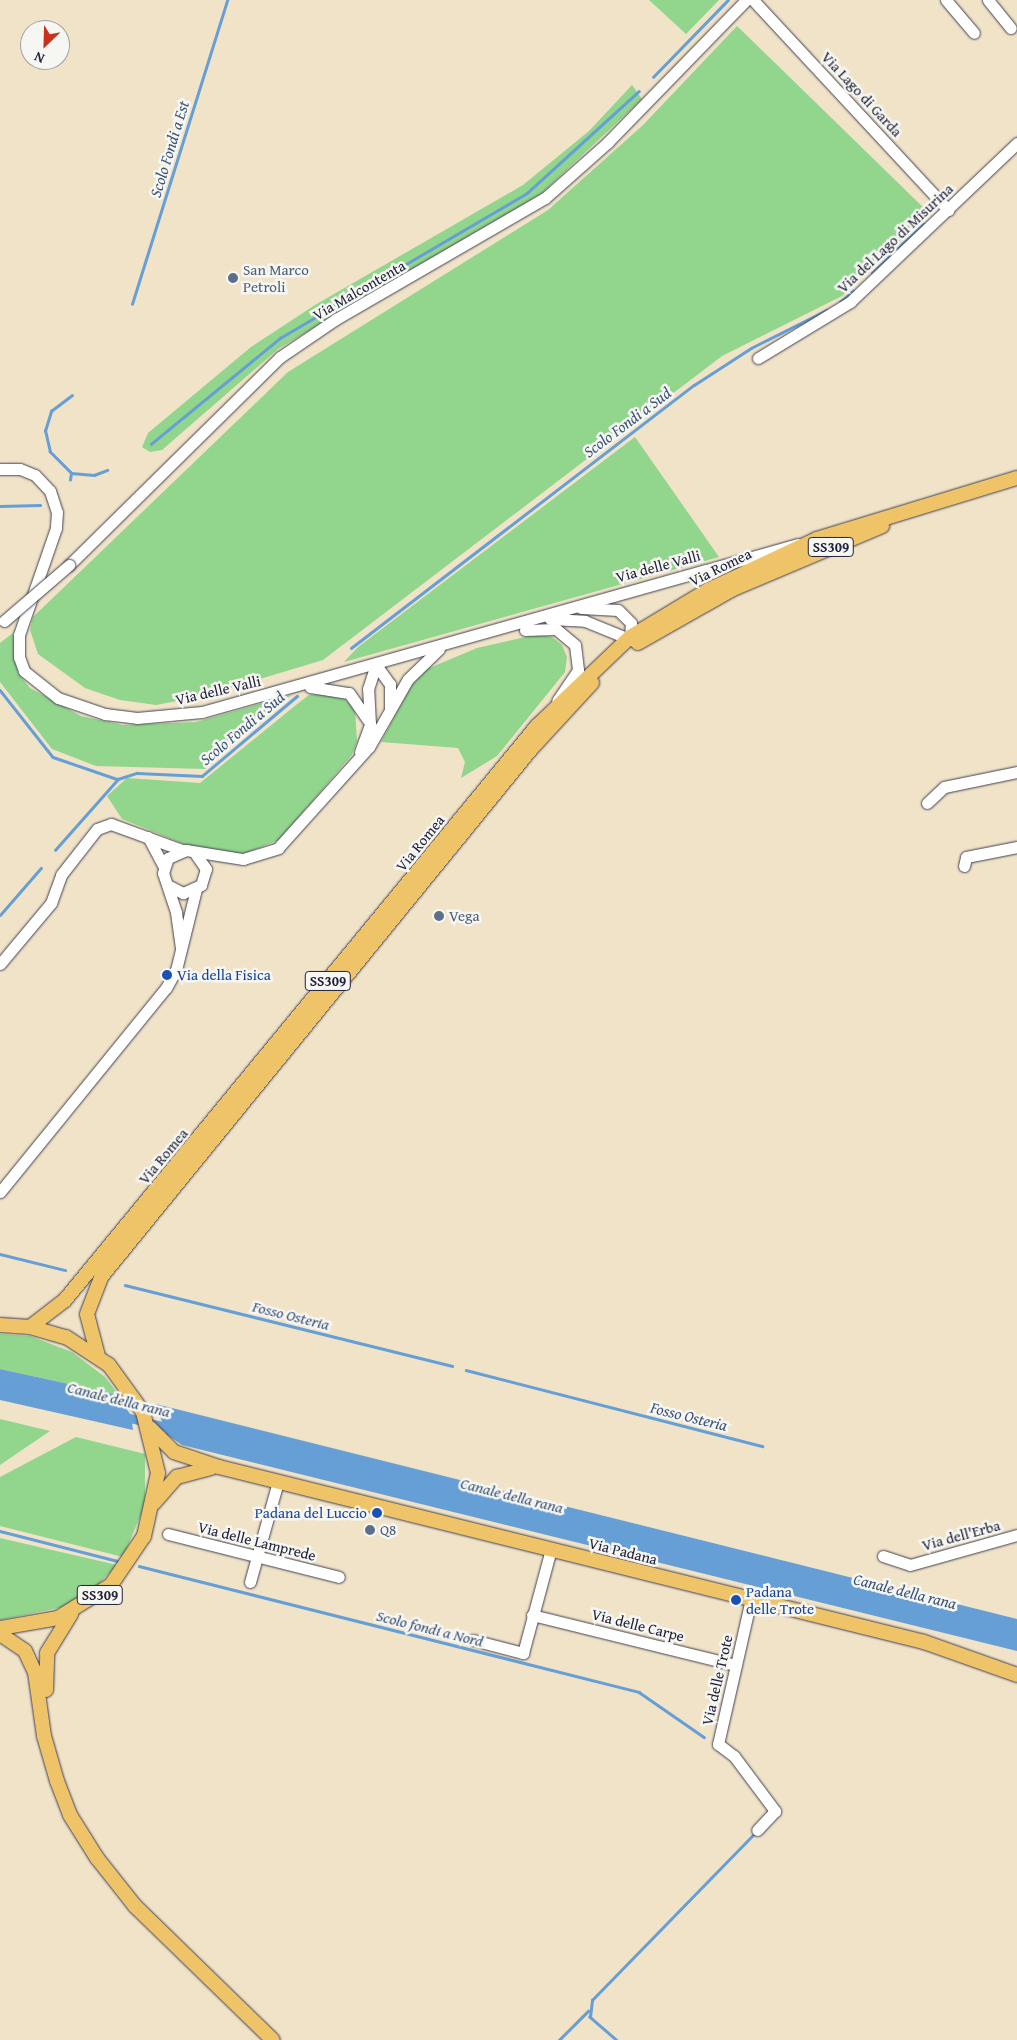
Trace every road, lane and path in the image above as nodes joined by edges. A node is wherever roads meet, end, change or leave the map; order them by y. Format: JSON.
{"nodes":[{"id":1,"x":746,"y":0,"type":"edge"},
{"id":2,"x":753,"y":0,"type":"edge"},
{"id":3,"x":946,"y":0,"type":"edge"},
{"id":4,"x":988,"y":0,"type":"edge"},
{"id":5,"x":1011,"y":28,"type":"dead end"},
{"id":6,"x":974,"y":33,"type":"dead end"},
{"id":7,"x":1017,"y":143,"type":"edge"},
{"id":8,"x":948,"y":210,"type":"junction"},
{"id":9,"x":758,"y":358,"type":"dead end"},
{"id":10,"x":0,"y":469,"type":"edge"},
{"id":11,"x":1017,"y":478,"type":"edge"},
{"id":12,"x":929,"y":505,"type":"junction"},
{"id":13,"x":814,"y":540,"type":"junction"},
{"id":14,"x":569,"y":609,"type":"junction"},
{"id":15,"x":544,"y":619,"type":"junction"},
{"id":16,"x":0,"y":623,"type":"edge"},
{"id":17,"x":489,"y":634,"type":"junction"},
{"id":18,"x":633,"y":641,"type":"junction"},
{"id":19,"x":442,"y":647,"type":"junction"},
{"id":20,"x":376,"y":665,"type":"junction"},
{"id":21,"x":300,"y":686,"type":"junction"},
{"id":22,"x":552,"y":709,"type":"junction"},
{"id":23,"x":370,"y":724,"type":"junction"},
{"id":24,"x":383,"y":728,"type":"junction"},
{"id":25,"x":356,"y":760,"type":"junction"},
{"id":26,"x":1017,"y":772,"type":"edge"},
{"id":27,"x":927,"y":803,"type":"dead end"},
{"id":28,"x":148,"y":837,"type":"junction"},
{"id":29,"x":1017,"y":847,"type":"edge"},
{"id":30,"x":182,"y":850,"type":"junction"},
{"id":31,"x":196,"y":853,"type":"junction"},
{"id":32,"x":227,"y":860,"type":"junction"},
{"id":33,"x":964,"y":866,"type":"dead end"},
{"id":34,"x":164,"y":867,"type":"junction"},
{"id":35,"x":206,"y":876,"type":"junction"},
{"id":36,"x":169,"y":886,"type":"junction"},
{"id":37,"x":196,"y":889,"type":"junction"},
{"id":38,"x":181,"y":948,"type":"junction"},
{"id":39,"x":0,"y":964,"type":"edge"},
{"id":40,"x":0,"y":1192,"type":"edge"},
{"id":41,"x":0,"y":1325,"type":"edge"},
{"id":42,"x":30,"y":1327,"type":"junction"},
{"id":43,"x":98,"y":1356,"type":"junction"},
{"id":44,"x":150,"y":1428,"type":"junction"},
{"id":45,"x":219,"y":1467,"type":"junction"},
{"id":46,"x":278,"y":1482,"type":"junction"},
{"id":47,"x":154,"y":1504,"type":"junction"},
{"id":48,"x":168,"y":1534,"type":"dead end"},
{"id":49,"x":1017,"y":1535,"type":"edge"},
{"id":50,"x":551,"y":1549,"type":"junction"},
{"id":51,"x":883,"y":1556,"type":"dead end"},
{"id":52,"x":257,"y":1557,"type":"junction"},
{"id":53,"x":339,"y":1577,"type":"dead end"},
{"id":54,"x":250,"y":1582,"type":"dead end"},
{"id":55,"x":752,"y":1599,"type":"junction"},
{"id":56,"x":72,"y":1613,"type":"junction"},
{"id":57,"x":532,"y":1615,"type":"junction"},
{"id":58,"x":0,"y":1628,"type":"edge"},
{"id":59,"x":0,"y":1634,"type":"edge"},
{"id":60,"x":473,"y":1640,"type":"dead end"},
{"id":61,"x":736,"y":1665,"type":"junction"},
{"id":62,"x":1017,"y":1675,"type":"edge"},
{"id":63,"x":757,"y":1830,"type":"dead end"},
{"id":64,"x":88,"y":1845,"type":"junction"},
{"id":65,"x":273,"y":2040,"type":"edge"}],
"edges":[{"from":1,"to":16,"type":"street","name":"Via Malcontenta","bridge":true},
{"from":2,"to":8,"type":"street","name":"Via Lago di Garda"},
{"from":3,"to":6,"type":"street"},
{"from":4,"to":5,"type":"street"},
{"from":7,"to":8,"type":"street","name":"Via del Lago di Misurina"},
{"from":8,"to":9,"type":"street","name":"Via del Lago di Misurina"},
{"from":10,"to":21,"type":"street","name":"Via delle Valli"},
{"from":11,"to":12,"type":"main road","name":"Via Romea","number":"SS309"},
{"from":12,"to":13,"type":"main road","name":"Via Romea","number":"SS309"},
{"from":12,"to":18,"type":"main road","name":"Via Romea","number":"SS309"},
{"from":13,"to":14,"type":"street","name":"Via delle Valli"},
{"from":13,"to":18,"type":"main road","name":"Via Romea","number":"SS309"},
{"from":14,"to":15,"type":"street","name":"Via delle Valli"},
{"from":14,"to":18,"type":"street","name":"Via delle Valli"},
{"from":15,"to":17,"type":"street","name":"Via delle Valli"},
{"from":15,"to":18,"type":"street","name":"Via delle Valli"},
{"from":17,"to":19,"type":"street","name":"Via delle Valli"},
{"from":17,"to":22,"type":"street","name":"Via delle Valli"},
{"from":18,"to":22,"type":"main road","name":"Via Romea","number":"SS309"},
{"from":18,"to":43,"type":"main road","name":"Via Romea","number":"SS309"},
{"from":19,"to":20,"type":"street","name":"Via delle Valli"},
{"from":19,"to":24,"type":"street"},
{"from":20,"to":21,"type":"street","name":"Via delle Valli"},
{"from":20,"to":23,"type":"street"},
{"from":20,"to":24,"type":"street"},
{"from":21,"to":23,"type":"street"},
{"from":22,"to":42,"type":"main road","name":"Via Romea","number":"SS309"},
{"from":23,"to":25,"type":"street"},
{"from":24,"to":25,"type":"street"},
{"from":25,"to":32,"type":"street"},
{"from":26,"to":27,"type":"street"},
{"from":28,"to":30,"type":"street"},
{"from":28,"to":34,"type":"street"},
{"from":28,"to":39,"type":"street"},
{"from":29,"to":33,"type":"street"},
{"from":30,"to":31,"type":"street"},
{"from":30,"to":34,"type":"street"},
{"from":31,"to":32,"type":"street"},
{"from":31,"to":35,"type":"street"},
{"from":32,"to":35,"type":"street"},
{"from":34,"to":36,"type":"street"},
{"from":35,"to":37,"type":"street"},
{"from":36,"to":37,"type":"street"},
{"from":36,"to":38,"type":"street"},
{"from":37,"to":38,"type":"street"},
{"from":38,"to":40,"type":"street"},
{"from":41,"to":42,"type":"main road","number":"SS309"},
{"from":42,"to":43,"type":"main road","number":"SS309"},
{"from":43,"to":44,"type":"main road","number":"SS309"},
{"from":44,"to":45,"type":"main road","name":"Via Padana"},
{"from":44,"to":47,"type":"main road","number":"SS309"},
{"from":45,"to":46,"type":"main road","name":"Via Padana"},
{"from":45,"to":47,"type":"main road"},
{"from":46,"to":50,"type":"main road","name":"Via Padana"},
{"from":46,"to":52,"type":"street"},
{"from":47,"to":56,"type":"main road","number":"SS309"},
{"from":48,"to":52,"type":"street","name":"Via delle Lamprede"},
{"from":49,"to":51,"type":"street","name":"Via dell'Erba"},
{"from":50,"to":55,"type":"main road","name":"Via Padana"},
{"from":50,"to":57,"type":"street"},
{"from":52,"to":53,"type":"street","name":"Via delle Lamprede"},
{"from":52,"to":54,"type":"street"},
{"from":55,"to":61,"type":"street","name":"Via delle Trote"},
{"from":55,"to":62,"type":"main road","name":"Via Padana"},
{"from":56,"to":58,"type":"main road","number":"SS309"},
{"from":56,"to":64,"type":"main road"},
{"from":57,"to":60,"type":"street"},
{"from":57,"to":61,"type":"street","name":"Via delle Carpe"},
{"from":59,"to":64,"type":"main road"},
{"from":61,"to":63,"type":"street","name":"Via delle Trote"},
{"from":64,"to":65,"type":"main road"}]}
